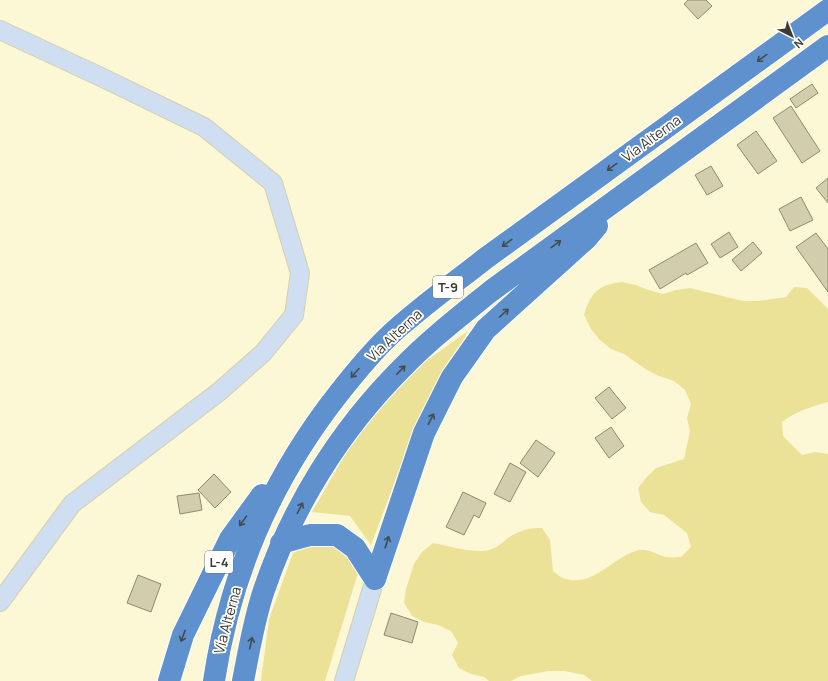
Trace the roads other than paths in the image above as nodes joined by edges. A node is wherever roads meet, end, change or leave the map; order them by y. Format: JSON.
{"nodes":[{"id":1,"x":828,"y":10,"type":"edge"},
{"id":2,"x":0,"y":30,"type":"edge"},
{"id":3,"x":828,"y":46,"type":"edge"},
{"id":4,"x":627,"y":192,"type":"junction"},
{"id":5,"x":294,"y":458,"type":"junction"},
{"id":6,"x":281,"y":543,"type":"junction"},
{"id":7,"x":375,"y":579,"type":"junction"},
{"id":8,"x":0,"y":602,"type":"edge"},
{"id":9,"x":169,"y":681,"type":"edge"},
{"id":10,"x":214,"y":681,"type":"edge"},
{"id":11,"x":243,"y":681,"type":"edge"},
{"id":12,"x":344,"y":681,"type":"edge"}],
"edges":[{"from":1,"to":5,"type":"highway","name":"Vía Alterna","number":"T-9","one_way":true},
{"from":2,"to":8,"type":"main road"},
{"from":3,"to":4,"type":"highway","name":"Vía Alterna","number":"T-9"},
{"from":6,"to":4,"type":"highway","name":"Vía Alterna","number":"T-9","one_way":true},
{"from":7,"to":4,"type":"highway","number":"T-9","one_way":true},
{"from":5,"to":9,"type":"highway","number":"L-4","one_way":true},
{"from":5,"to":10,"type":"highway","name":"Vía Alterna","number":"T-9"},
{"from":6,"to":7,"type":"highway"},
{"from":11,"to":6,"type":"highway","name":"Vía Alterna","number":"T-9","one_way":true},
{"from":7,"to":12,"type":"main road","number":"T-9"}]}
